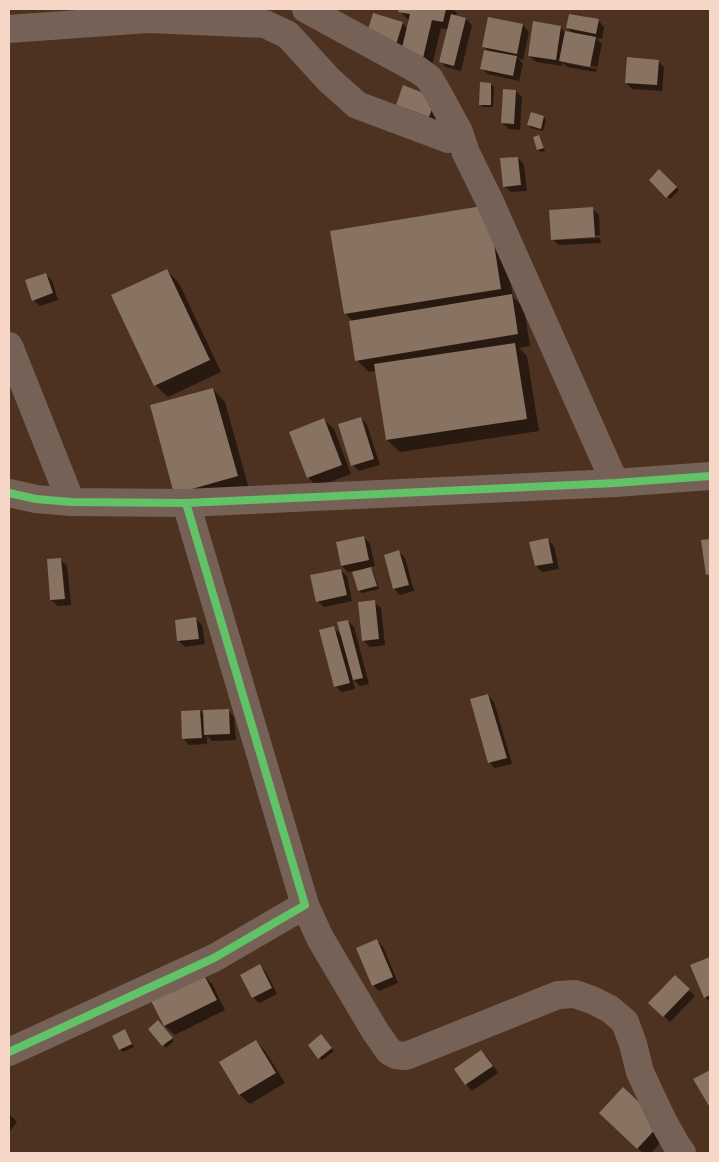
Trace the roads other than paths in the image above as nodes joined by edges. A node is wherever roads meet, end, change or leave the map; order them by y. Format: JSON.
{"nodes":[{"id":1,"x":306,"y":9,"type":"edge"},
{"id":2,"x":9,"y":29,"type":"edge"},
{"id":3,"x":459,"y":132,"type":"junction"},
{"id":4,"x":9,"y":346,"type":"edge"},
{"id":5,"x":710,"y":476,"type":"edge"},
{"id":6,"x":615,"y":484,"type":"junction"},
{"id":7,"x":9,"y":493,"type":"edge"},
{"id":8,"x":71,"y":502,"type":"junction"},
{"id":9,"x":186,"y":503,"type":"junction"},
{"id":10,"x":305,"y":906,"type":"junction"},
{"id":11,"x":9,"y":1052,"type":"edge"},
{"id":12,"x":682,"y":1153,"type":"edge"}],
"edges":[{"from":1,"to":3,"type":"street"},
{"from":2,"to":3,"type":"street"},
{"from":3,"to":6,"type":"street"},
{"from":4,"to":8,"type":"street"},
{"from":5,"to":6,"type":"street"},
{"from":6,"to":9,"type":"street"},
{"from":7,"to":8,"type":"street"},
{"from":8,"to":9,"type":"street"},
{"from":9,"to":10,"type":"street"},
{"from":10,"to":11,"type":"street"},
{"from":10,"to":12,"type":"street"}]}
